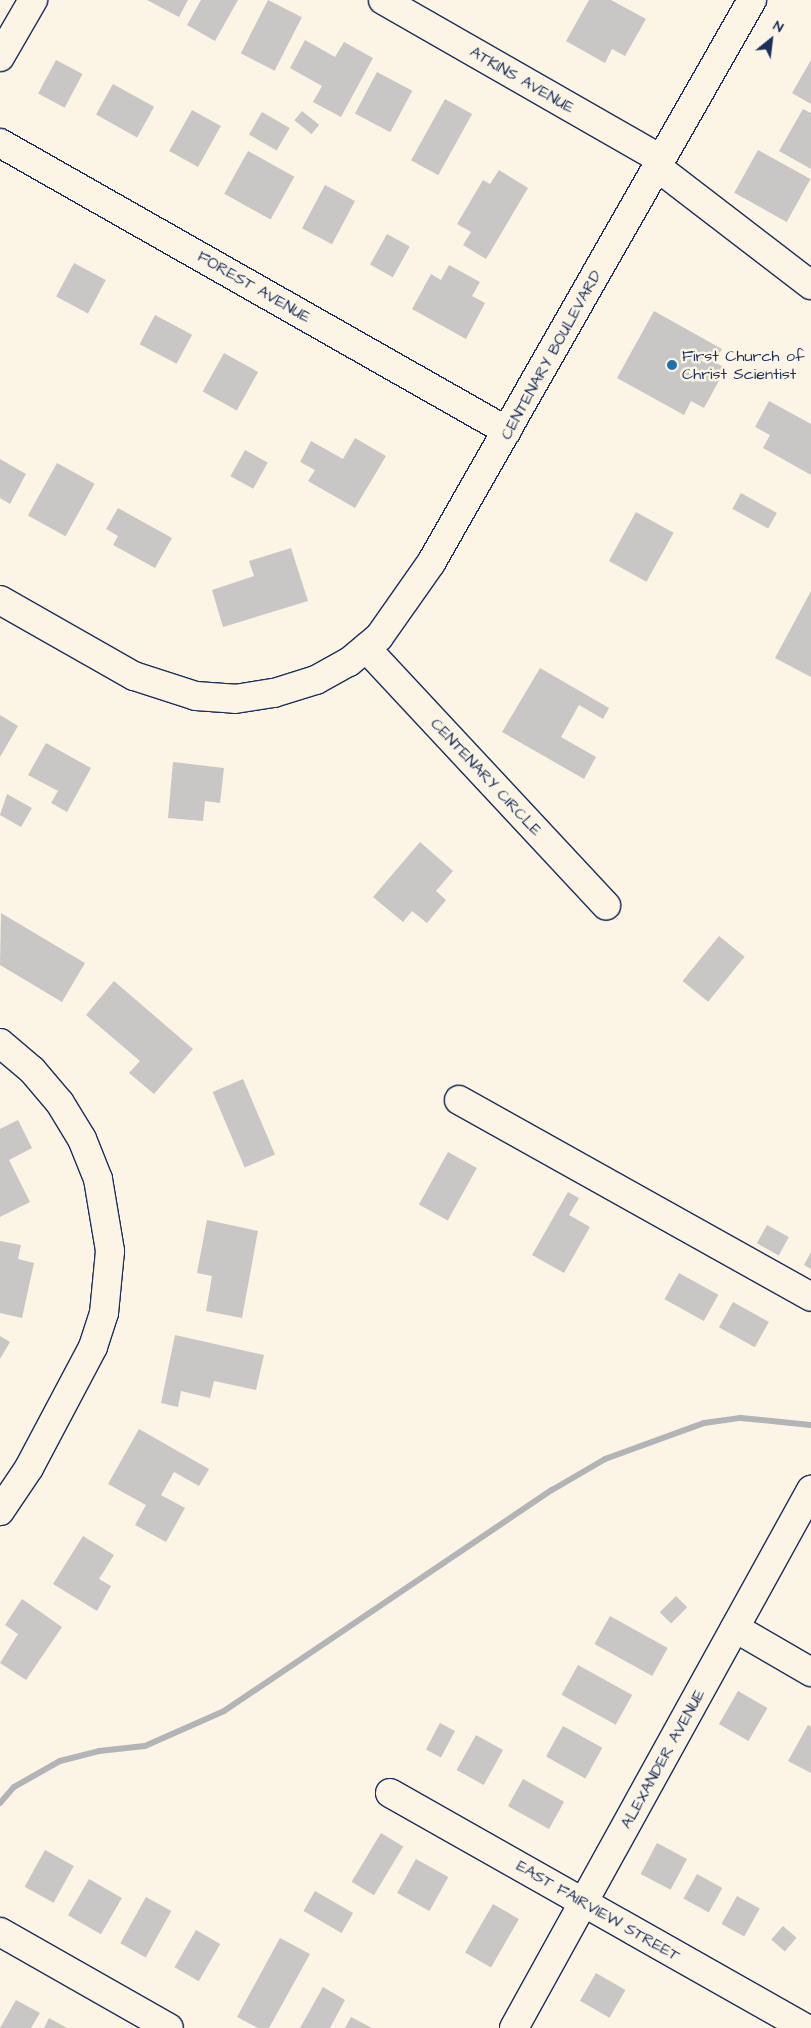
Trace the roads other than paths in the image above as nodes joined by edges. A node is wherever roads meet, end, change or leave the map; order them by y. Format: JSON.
{"nodes":[{"id":1,"x":33,"y":0,"type":"edge"},
{"id":2,"x":383,"y":0,"type":"edge"},
{"id":3,"x":752,"y":0,"type":"edge"},
{"id":4,"x":0,"y":57,"type":"edge"},
{"id":5,"x":0,"y":143,"type":"edge"},
{"id":6,"x":659,"y":163,"type":"junction"},
{"id":7,"x":811,"y":285,"type":"edge"},
{"id":8,"x":507,"y":432,"type":"junction"},
{"id":9,"x":0,"y":600,"type":"edge"},
{"id":10,"x":366,"y":648,"type":"junction"},
{"id":11,"x":606,"y":905,"type":"dead end"},
{"id":12,"x":0,"y":1044,"type":"edge"},
{"id":13,"x":459,"y":1100,"type":"dead end"},
{"id":14,"x":811,"y":1297,"type":"edge"},
{"id":15,"x":811,"y":1490,"type":"edge"},
{"id":16,"x":0,"y":1511,"type":"edge"},
{"id":17,"x":735,"y":1628,"type":"junction"},
{"id":18,"x":811,"y":1672,"type":"edge"},
{"id":19,"x":390,"y":1793,"type":"dead end"},
{"id":20,"x":584,"y":1902,"type":"junction"},
{"id":21,"x":0,"y":1932,"type":"edge"},
{"id":22,"x":169,"y":2028,"type":"edge"},
{"id":23,"x":514,"y":2028,"type":"edge"},
{"id":24,"x":805,"y":2028,"type":"edge"}],
"edges":[{"from":1,"to":4,"type":"street"},
{"from":2,"to":6,"type":"street","name":"ATKINS AVENUE"},
{"from":3,"to":6,"type":"street","name":"CENTENARY BOULEVARD"},
{"from":5,"to":8,"type":"street","name":"FOREST AVENUE"},
{"from":6,"to":7,"type":"street","name":"ATKINS AVENUE"},
{"from":6,"to":8,"type":"street","name":"CENTENARY BOULEVARD"},
{"from":8,"to":10,"type":"street","name":"CENTENARY BOULEVARD"},
{"from":9,"to":10,"type":"street","name":"CENTENARY BOULEVARD"},
{"from":10,"to":11,"type":"street","name":"CENTENARY CIRCLE"},
{"from":12,"to":16,"type":"street"},
{"from":13,"to":14,"type":"street"},
{"from":15,"to":17,"type":"street","name":"ALEXANDER AVENUE"},
{"from":17,"to":18,"type":"street"},
{"from":17,"to":20,"type":"street","name":"ALEXANDER AVENUE"},
{"from":19,"to":20,"type":"street","name":"EAST FAIRVIEW STREET"},
{"from":20,"to":23,"type":"street","name":"ALEXANDER AVENUE"},
{"from":20,"to":24,"type":"street","name":"EAST FAIRVIEW STREET"},
{"from":21,"to":22,"type":"street"}]}
